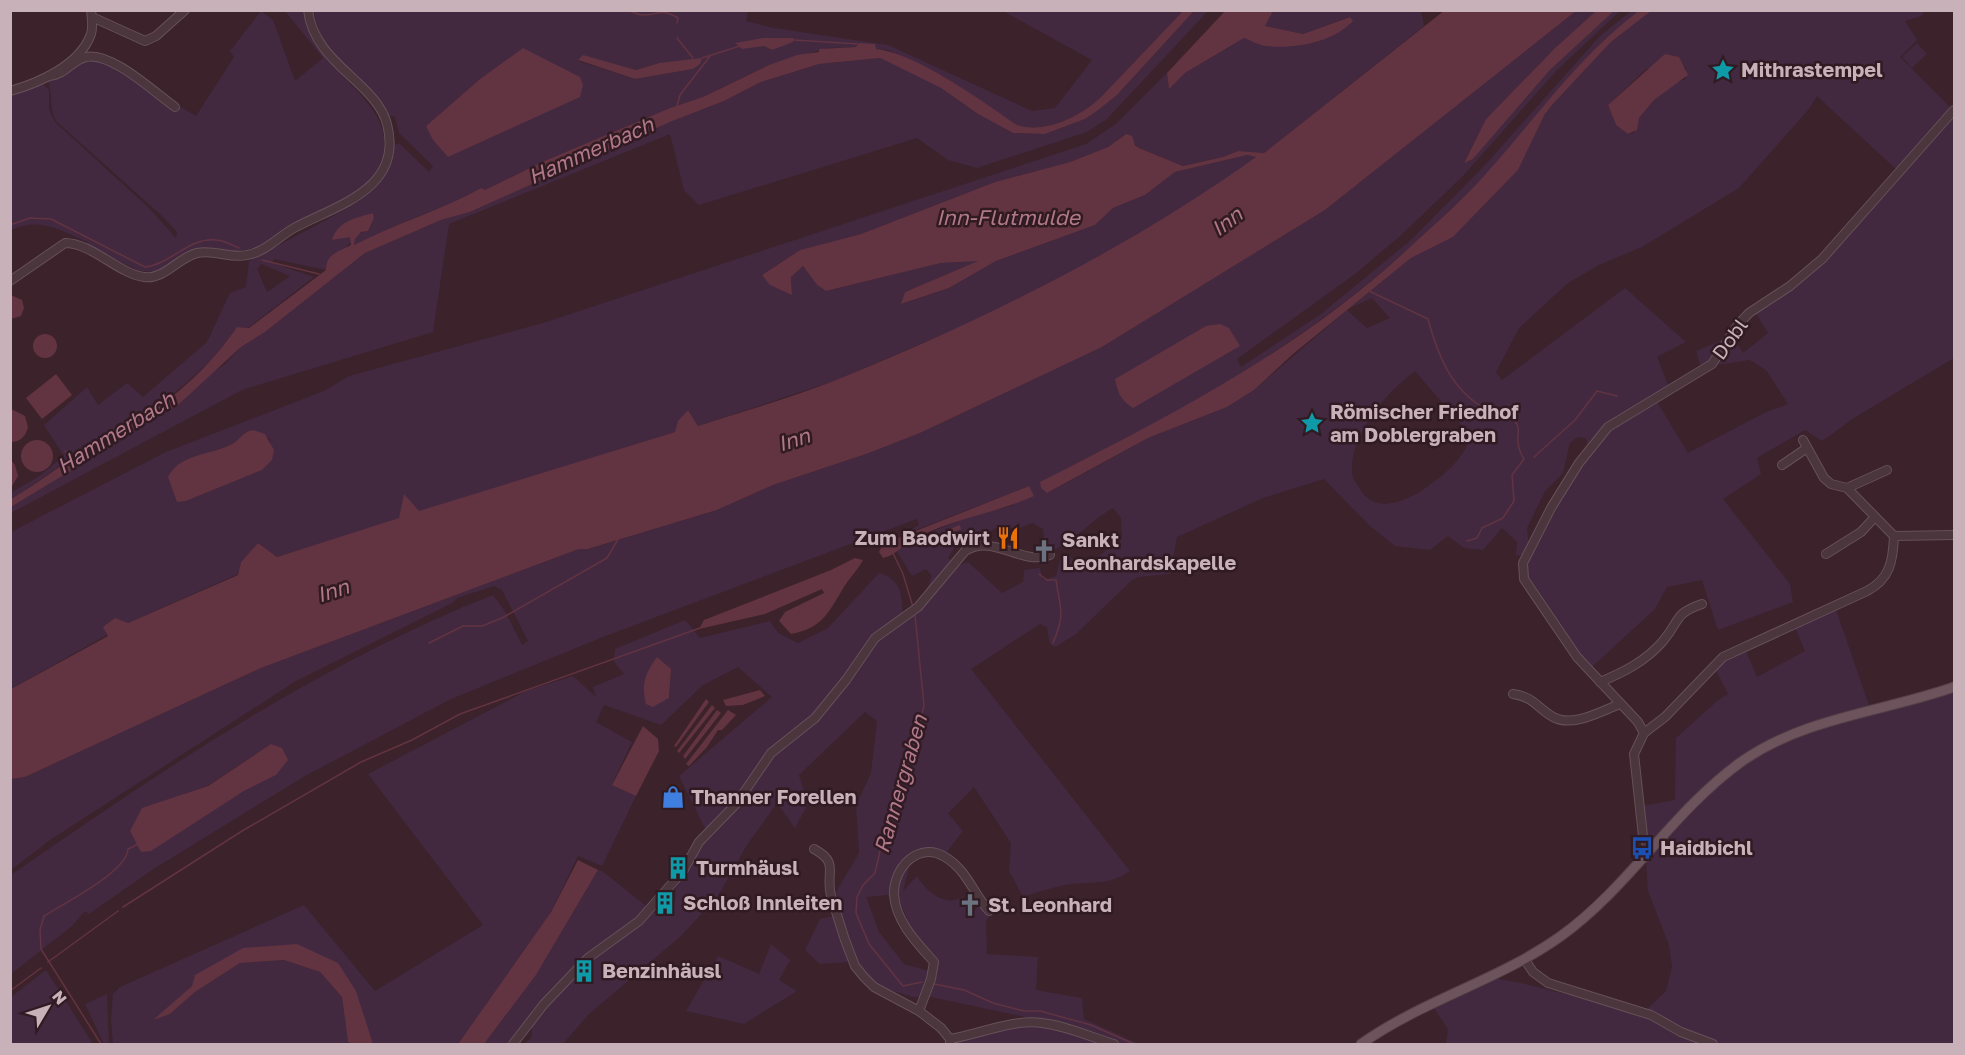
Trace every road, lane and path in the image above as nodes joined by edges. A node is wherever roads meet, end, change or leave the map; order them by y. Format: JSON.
{"nodes":[{"id":1,"x":185,"y":10,"type":"edge"},
{"id":2,"x":308,"y":10,"type":"edge"},
{"id":3,"x":92,"y":14,"type":"edge"},
{"id":4,"x":49,"y":76,"type":"junction"},
{"id":5,"x":10,"y":91,"type":"edge"},
{"id":6,"x":175,"y":107,"type":"dead end"},
{"id":7,"x":1954,"y":110,"type":"edge"},
{"id":8,"x":10,"y":281,"type":"edge"},
{"id":9,"x":1803,"y":440,"type":"dead end"},
{"id":10,"x":1807,"y":448,"type":"junction"},
{"id":11,"x":1782,"y":465,"type":"dead end"},
{"id":12,"x":1887,"y":470,"type":"dead end"},
{"id":13,"x":1847,"y":488,"type":"junction"},
{"id":14,"x":1875,"y":517,"type":"junction"},
{"id":15,"x":1954,"y":535,"type":"edge"},
{"id":16,"x":1894,"y":536,"type":"junction"},
{"id":17,"x":1826,"y":554,"type":"dead end"},
{"id":18,"x":1050,"y":555,"type":"dead end"},
{"id":19,"x":1702,"y":604,"type":"dead end"},
{"id":20,"x":1600,"y":682,"type":"junction"},
{"id":21,"x":1954,"y":687,"type":"edge"},
{"id":22,"x":1513,"y":694,"type":"dead end"},
{"id":23,"x":1620,"y":704,"type":"junction"},
{"id":24,"x":1644,"y":733,"type":"junction"},
{"id":25,"x":814,"y":849,"type":"dead end"},
{"id":26,"x":1650,"y":850,"type":"junction"},
{"id":27,"x":989,"y":911,"type":"dead end"},
{"id":28,"x":1525,"y":960,"type":"junction"},
{"id":29,"x":919,"y":1011,"type":"junction"},
{"id":30,"x":950,"y":1042,"type":"edge"},
{"id":31,"x":513,"y":1044,"type":"edge"},
{"id":32,"x":1114,"y":1044,"type":"edge"},
{"id":33,"x":1361,"y":1044,"type":"edge"},
{"id":34,"x":1713,"y":1044,"type":"edge"}],
"edges":[{"from":1,"to":3,"type":"street"},
{"from":2,"to":8,"type":"street"},
{"from":3,"to":4,"type":"street"},
{"from":4,"to":5,"type":"street"},
{"from":4,"to":6,"type":"street"},
{"from":7,"to":20,"type":"street","name":"Dobl"},
{"from":9,"to":10,"type":"street"},
{"from":10,"to":11,"type":"street"},
{"from":10,"to":13,"type":"street"},
{"from":12,"to":13,"type":"street"},
{"from":13,"to":14,"type":"street"},
{"from":14,"to":16,"type":"street"},
{"from":14,"to":17,"type":"street"},
{"from":15,"to":16,"type":"street"},
{"from":16,"to":24,"type":"street"},
{"from":18,"to":31,"type":"street"},
{"from":19,"to":20,"type":"street"},
{"from":20,"to":23,"type":"street"},
{"from":21,"to":26,"type":"main road"},
{"from":22,"to":23,"type":"street"},
{"from":23,"to":24,"type":"street"},
{"from":24,"to":26,"type":"street"},
{"from":25,"to":29,"type":"street"},
{"from":26,"to":28,"type":"main road"},
{"from":27,"to":29,"type":"street"},
{"from":28,"to":33,"type":"main road"},
{"from":28,"to":34,"type":"street"},
{"from":29,"to":30,"type":"street"},
{"from":30,"to":32,"type":"street"}]}
